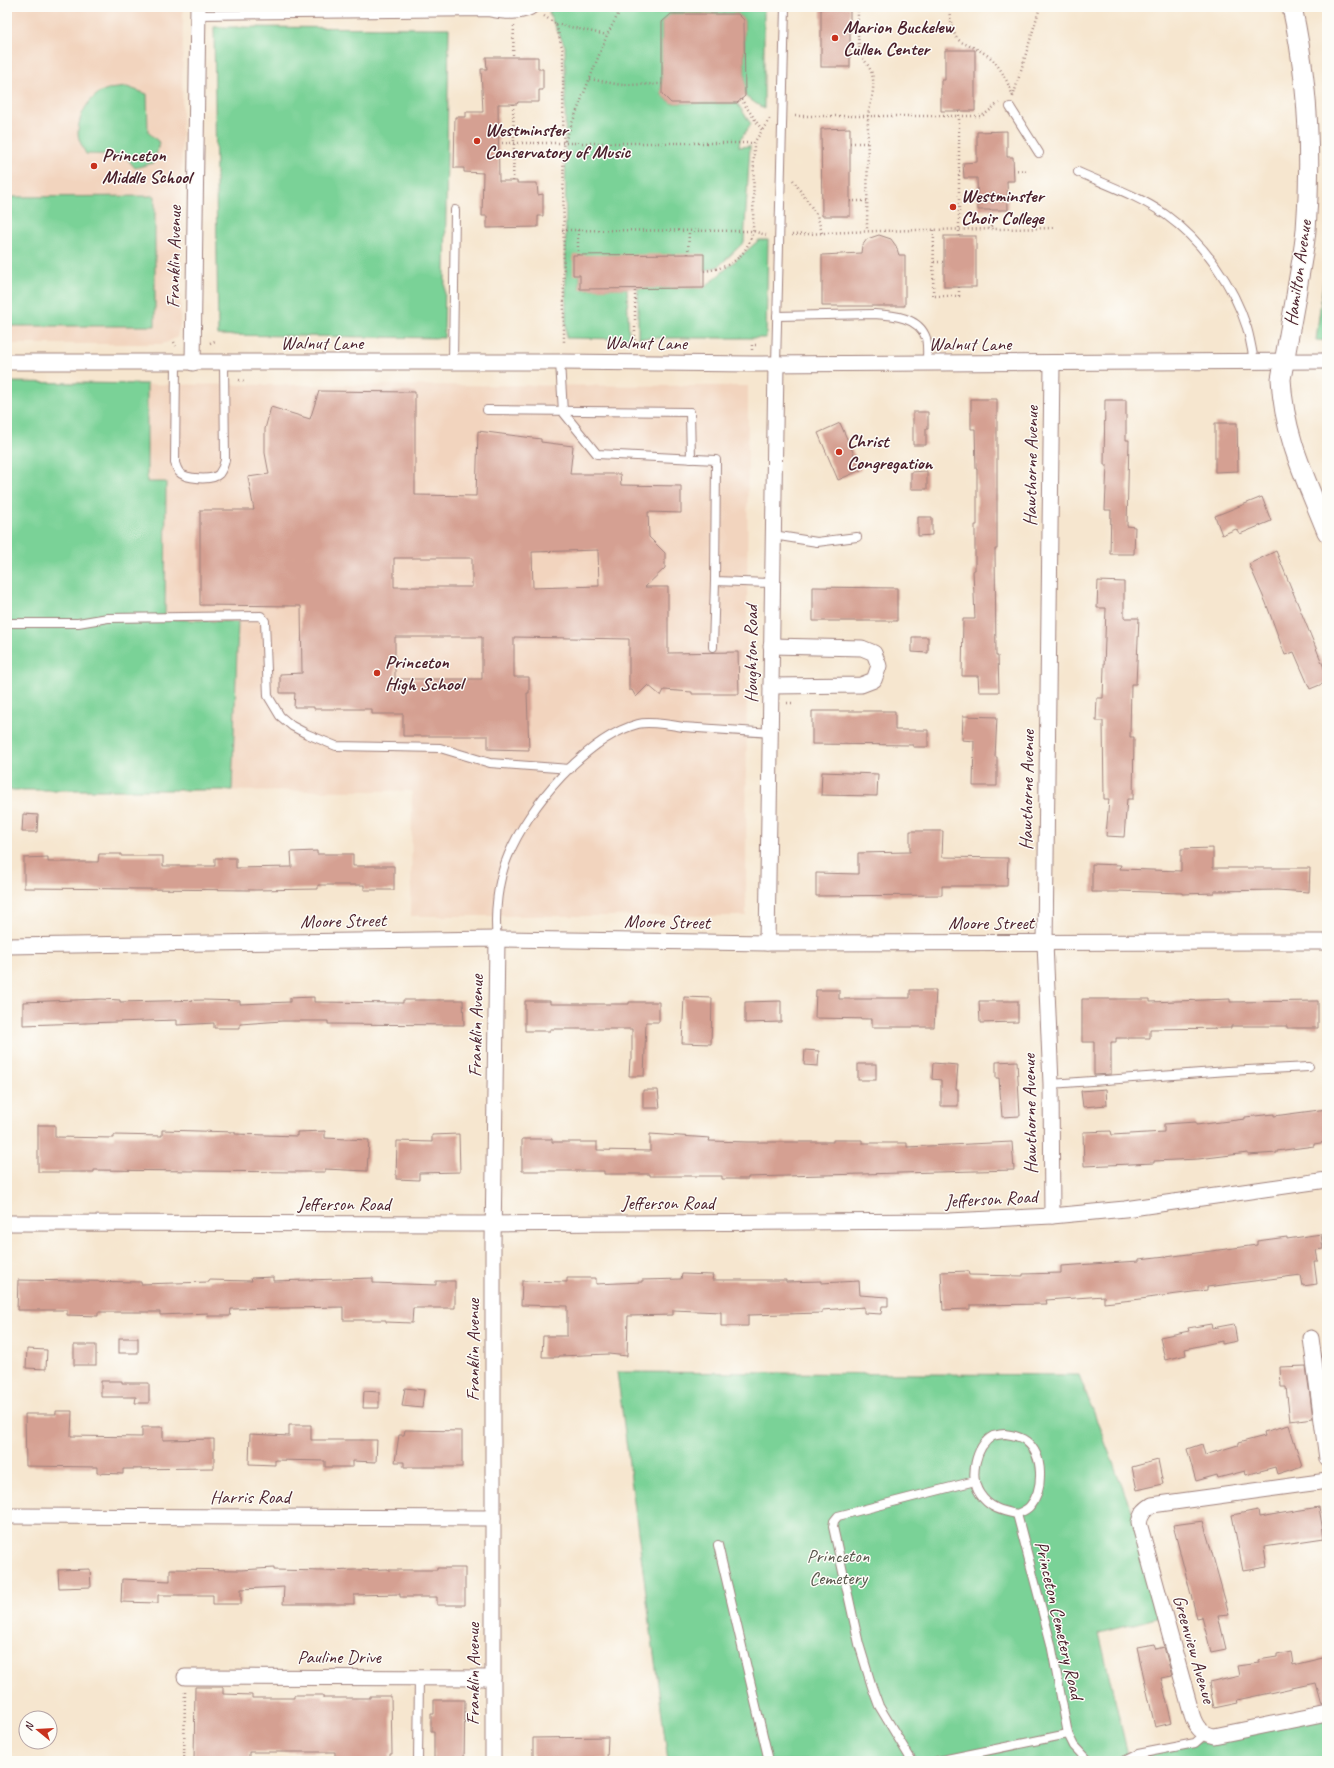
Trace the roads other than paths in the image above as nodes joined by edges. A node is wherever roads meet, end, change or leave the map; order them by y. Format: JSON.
{"nodes":[{"id":1,"x":536,"y":7,"type":"edge"},
{"id":2,"x":784,"y":7,"type":"edge"},
{"id":3,"x":1292,"y":7,"type":"edge"},
{"id":4,"x":442,"y":10,"type":"edge"},
{"id":5,"x":197,"y":11,"type":"edge"},
{"id":6,"x":1010,"y":107,"type":"road end"},
{"id":7,"x":1039,"y":153,"type":"dead end"},
{"id":8,"x":1078,"y":172,"type":"dead end"},
{"id":9,"x":455,"y":210,"type":"dead end"},
{"id":10,"x":777,"y":316,"type":"junction"},
{"id":11,"x":1254,"y":361,"type":"junction"},
{"id":12,"x":1285,"y":361,"type":"junction"},
{"id":13,"x":1327,"y":361,"type":"edge"},
{"id":14,"x":7,"y":362,"type":"edge"},
{"id":15,"x":453,"y":362,"type":"junction"},
{"id":16,"x":560,"y":362,"type":"junction"},
{"id":17,"x":176,"y":363,"type":"junction"},
{"id":18,"x":193,"y":363,"type":"junction"},
{"id":19,"x":224,"y":363,"type":"junction"},
{"id":20,"x":776,"y":364,"type":"junction"},
{"id":21,"x":927,"y":364,"type":"junction"},
{"id":22,"x":1052,"y":364,"type":"junction"},
{"id":23,"x":487,"y":410,"type":"dead end"},
{"id":24,"x":563,"y":412,"type":"junction"},
{"id":25,"x":691,"y":459,"type":"junction"},
{"id":26,"x":1327,"y":532,"type":"edge"},
{"id":27,"x":773,"y":535,"type":"junction"},
{"id":28,"x":857,"y":537,"type":"dead end"},
{"id":29,"x":714,"y":581,"type":"junction"},
{"id":30,"x":772,"y":583,"type":"junction"},
{"id":31,"x":7,"y":623,"type":"edge"},
{"id":32,"x":771,"y":646,"type":"junction"},
{"id":33,"x":713,"y":647,"type":"dead end"},
{"id":34,"x":771,"y":686,"type":"junction"},
{"id":35,"x":771,"y":733,"type":"junction"},
{"id":36,"x":570,"y":768,"type":"junction"},
{"id":37,"x":496,"y":939,"type":"junction"},
{"id":38,"x":1045,"y":942,"type":"junction"},
{"id":39,"x":1327,"y":942,"type":"edge"},
{"id":40,"x":767,"y":943,"type":"junction"},
{"id":41,"x":7,"y":946,"type":"edge"},
{"id":42,"x":1309,"y":1067,"type":"dead end"},
{"id":43,"x":1051,"y":1084,"type":"junction"},
{"id":44,"x":1327,"y":1180,"type":"edge"},
{"id":45,"x":1052,"y":1216,"type":"junction"},
{"id":46,"x":7,"y":1223,"type":"edge"},
{"id":47,"x":493,"y":1224,"type":"junction"},
{"id":48,"x":1311,"y":1338,"type":"dead end"},
{"id":49,"x":1327,"y":1459,"type":"edge"},
{"id":50,"x":1327,"y":1480,"type":"edge"},
{"id":51,"x":975,"y":1481,"type":"junction"},
{"id":52,"x":1017,"y":1514,"type":"junction"},
{"id":53,"x":7,"y":1516,"type":"edge"},
{"id":54,"x":493,"y":1518,"type":"junction"},
{"id":55,"x":718,"y":1545,"type":"dead end"},
{"id":56,"x":419,"y":1676,"type":"junction"},
{"id":57,"x":185,"y":1677,"type":"road end"},
{"id":58,"x":493,"y":1678,"type":"junction"},
{"id":59,"x":1327,"y":1713,"type":"edge"},
{"id":60,"x":1068,"y":1734,"type":"junction"},
{"id":61,"x":1205,"y":1734,"type":"junction"},
{"id":62,"x":418,"y":1761,"type":"edge"},
{"id":63,"x":492,"y":1761,"type":"edge"},
{"id":64,"x":770,"y":1761,"type":"edge"},
{"id":65,"x":912,"y":1761,"type":"edge"},
{"id":66,"x":937,"y":1761,"type":"edge"},
{"id":67,"x":1088,"y":1761,"type":"edge"},
{"id":68,"x":1124,"y":1761,"type":"edge"}],
"edges":[{"from":1,"to":4,"type":"lane"},
{"from":2,"to":10,"type":"lane"},
{"from":3,"to":12,"type":"street","name":"Hamilton Avenue"},
{"from":4,"to":5,"type":"lane"},
{"from":5,"to":18,"type":"street","name":"Franklin Avenue"},
{"from":6,"to":7,"type":"lane"},
{"from":8,"to":11,"type":"lane"},
{"from":9,"to":15,"type":"lane"},
{"from":10,"to":20,"type":"lane"},
{"from":10,"to":21,"type":"lane"},
{"from":11,"to":12,"type":"street","name":"Walnut Lane"},
{"from":11,"to":22,"type":"street","name":"Walnut Lane"},
{"from":12,"to":13,"type":"street","name":"Walnut Lane"},
{"from":12,"to":26,"type":"street","name":"Hamilton Avenue"},
{"from":14,"to":17,"type":"street","name":"Walnut Lane"},
{"from":15,"to":16,"type":"street","name":"Walnut Lane"},
{"from":15,"to":19,"type":"street","name":"Walnut Lane"},
{"from":16,"to":20,"type":"street","name":"Walnut Lane"},
{"from":16,"to":24,"type":"lane"},
{"from":17,"to":18,"type":"street","name":"Walnut Lane"},
{"from":17,"to":19,"type":"lane"},
{"from":18,"to":19,"type":"street","name":"Walnut Lane"},
{"from":20,"to":21,"type":"street","name":"Walnut Lane"},
{"from":20,"to":27,"type":"street","name":"Houghton Road"},
{"from":21,"to":22,"type":"street","name":"Walnut Lane"},
{"from":22,"to":38,"type":"street","name":"Hawthorne Avenue"},
{"from":23,"to":24,"type":"lane"},
{"from":24,"to":25,"type":"lane"},
{"from":24,"to":25,"type":"lane"},
{"from":25,"to":29,"type":"lane"},
{"from":27,"to":28,"type":"lane"},
{"from":27,"to":30,"type":"street","name":"Houghton Road"},
{"from":29,"to":30,"type":"lane"},
{"from":29,"to":33,"type":"lane"},
{"from":30,"to":32,"type":"street","name":"Houghton Road"},
{"from":31,"to":36,"type":"lane"},
{"from":32,"to":34,"type":"street","name":"Houghton Road"},
{"from":32,"to":34,"type":"street"},
{"from":34,"to":35,"type":"street","name":"Houghton Road"},
{"from":35,"to":36,"type":"lane"},
{"from":35,"to":40,"type":"street","name":"Houghton Road"},
{"from":36,"to":37,"type":"lane"},
{"from":37,"to":40,"type":"street","name":"Moore Street"},
{"from":37,"to":41,"type":"street","name":"Moore Street"},
{"from":37,"to":47,"type":"street","name":"Franklin Avenue"},
{"from":38,"to":39,"type":"street","name":"Moore Street"},
{"from":38,"to":40,"type":"street","name":"Moore Street"},
{"from":38,"to":43,"type":"street","name":"Hawthorne Avenue"},
{"from":42,"to":43,"type":"lane"},
{"from":43,"to":45,"type":"street","name":"Hawthorne Avenue"},
{"from":44,"to":45,"type":"street","name":"Jefferson Road"},
{"from":45,"to":47,"type":"street","name":"Jefferson Road"},
{"from":46,"to":47,"type":"street","name":"Jefferson Road"},
{"from":47,"to":54,"type":"street","name":"Franklin Avenue"},
{"from":48,"to":49,"type":"street"},
{"from":50,"to":61,"type":"street","name":"Greenview Avenue"},
{"from":51,"to":52,"type":"lane"},
{"from":51,"to":52,"type":"lane"},
{"from":51,"to":65,"type":"lane"},
{"from":52,"to":60,"type":"lane","name":"Princeton Cemetery Road"},
{"from":53,"to":54,"type":"street","name":"Harris Road"},
{"from":54,"to":58,"type":"street","name":"Franklin Avenue"},
{"from":55,"to":64,"type":"lane"},
{"from":56,"to":57,"type":"street","name":"Pauline Drive"},
{"from":56,"to":58,"type":"street","name":"Pauline Drive"},
{"from":56,"to":62,"type":"lane"},
{"from":58,"to":63,"type":"street","name":"Franklin Avenue"},
{"from":59,"to":61,"type":"street"},
{"from":60,"to":66,"type":"lane"},
{"from":60,"to":67,"type":"lane","name":"Princeton Cemetery Road"},
{"from":61,"to":68,"type":"lane"}]}
